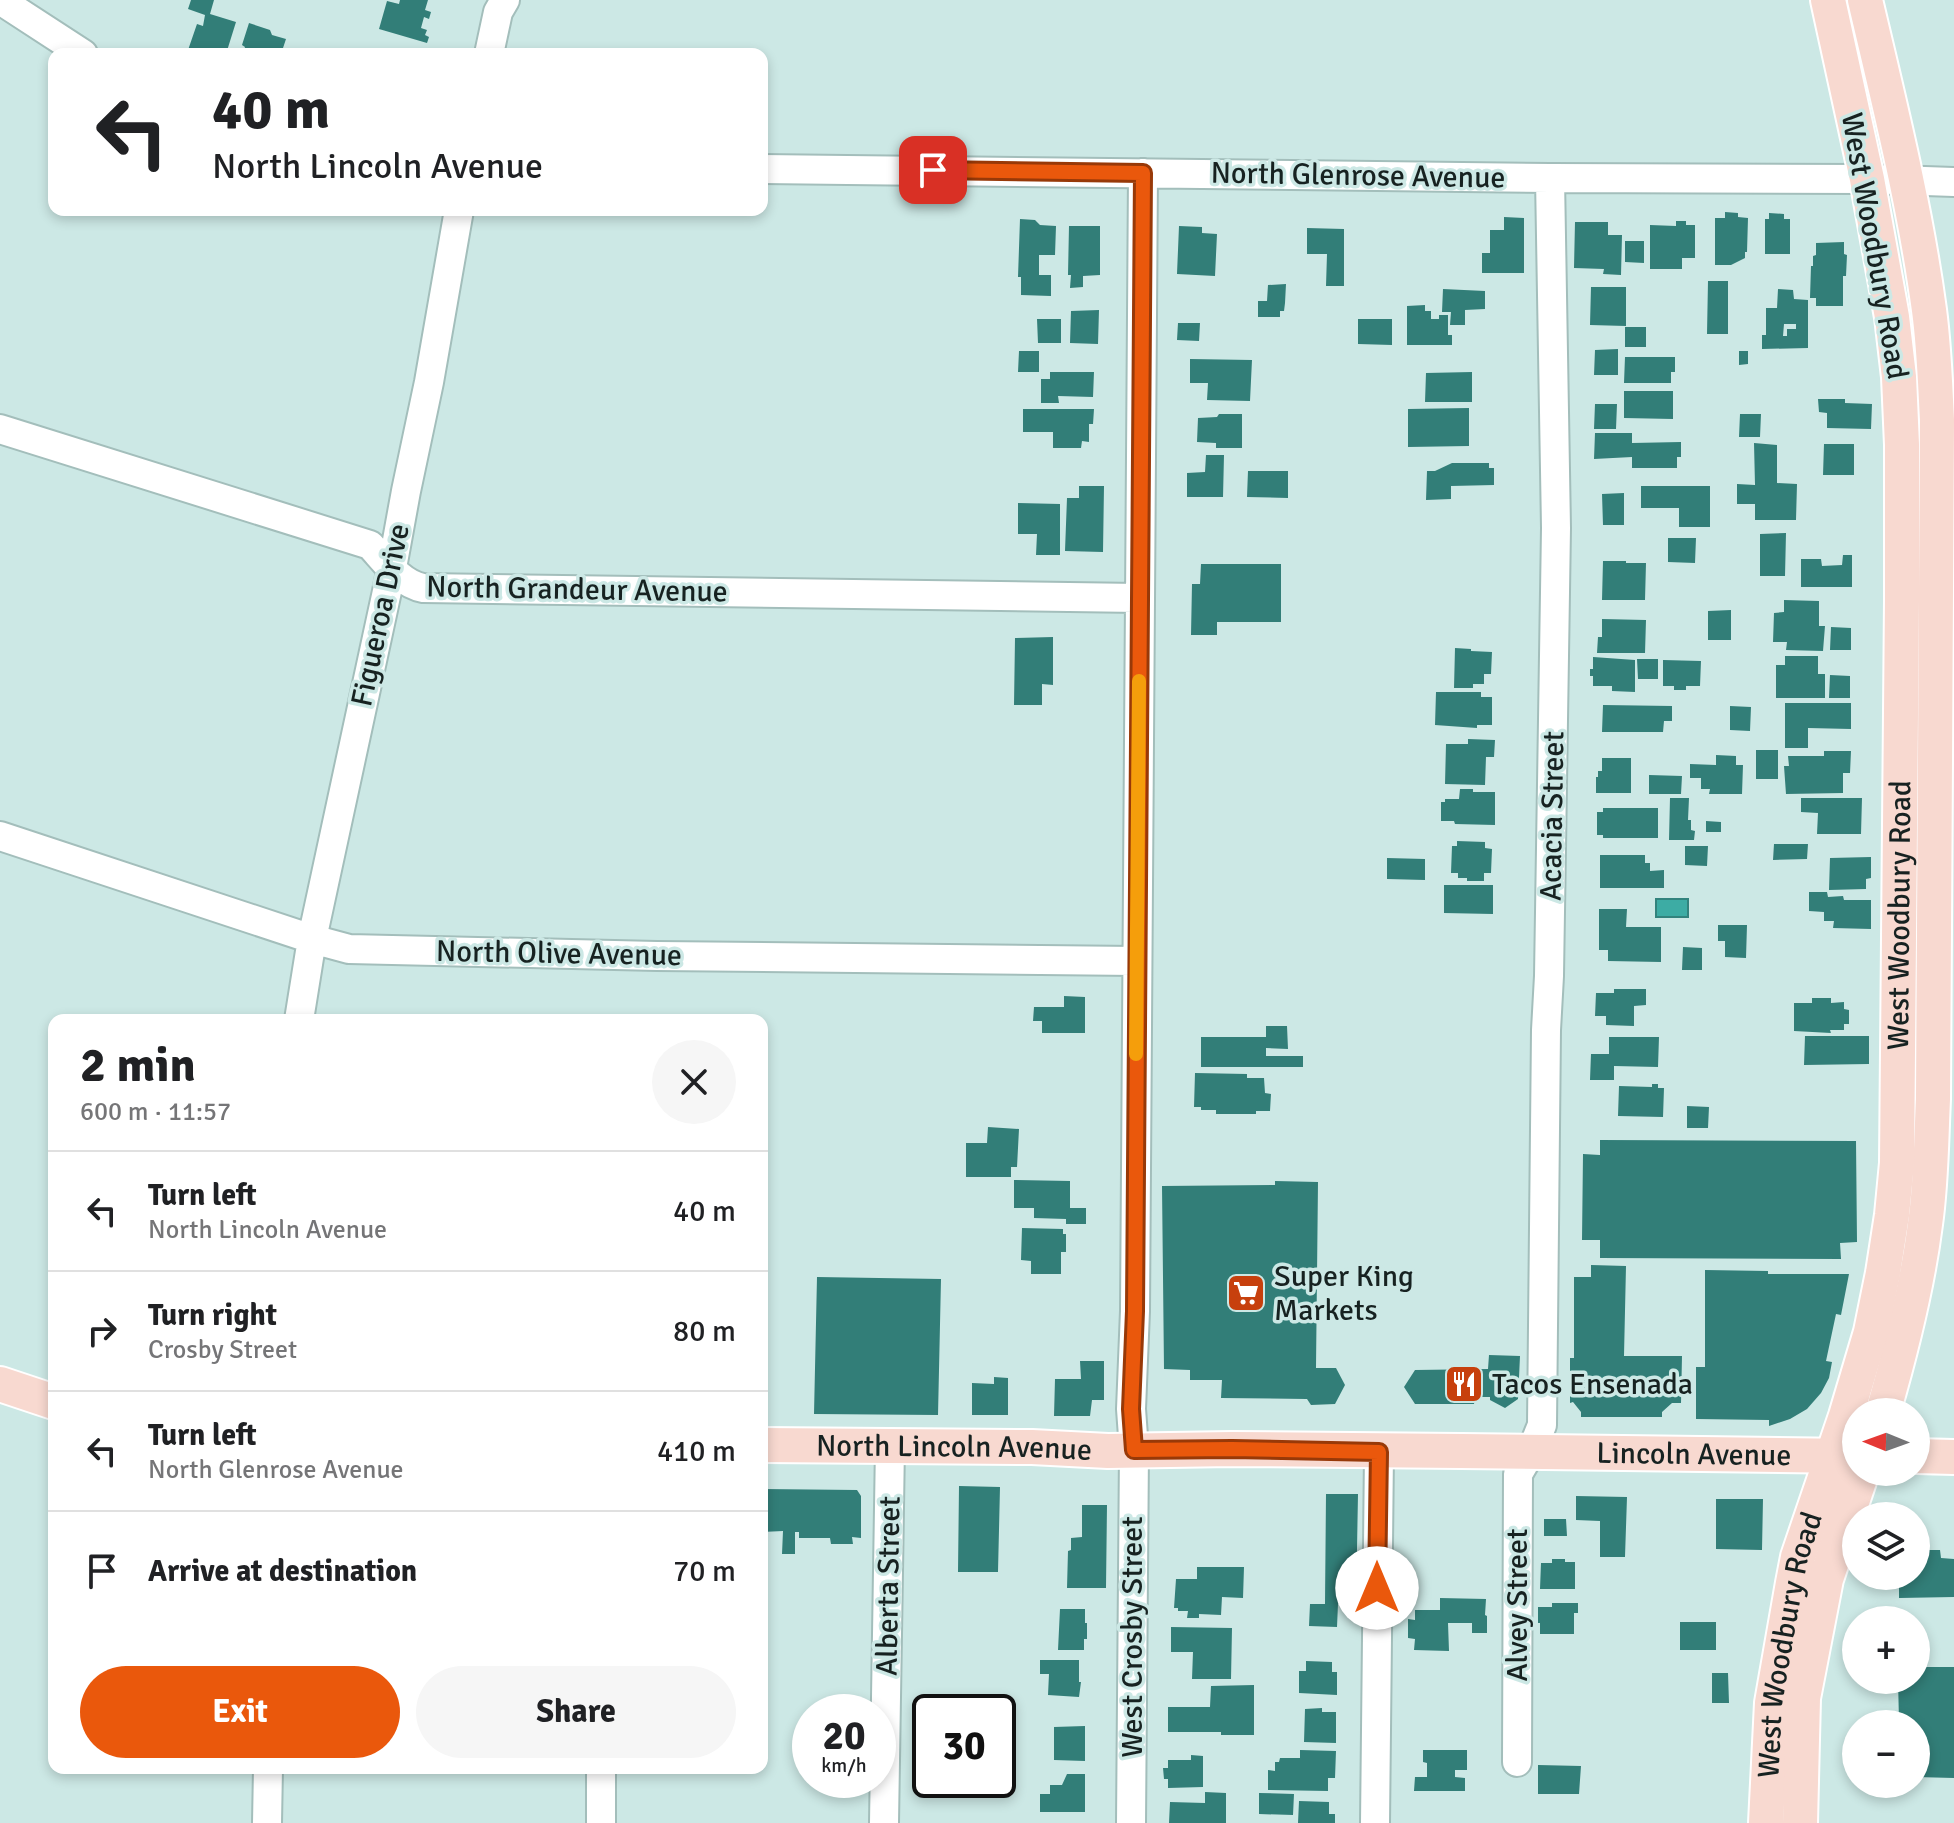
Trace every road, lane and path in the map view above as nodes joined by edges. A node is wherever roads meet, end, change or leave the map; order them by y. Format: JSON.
{"nodes":[{"id":1,"x":505,"y":0,"type":"edge"},
{"id":2,"x":1828,"y":0,"type":"edge"},
{"id":3,"x":1865,"y":0,"type":"edge"},
{"id":4,"x":4,"y":7,"type":"edge"},
{"id":5,"x":73,"y":48,"type":"edge"},
{"id":6,"x":490,"y":48,"type":"edge"},
{"id":7,"x":768,"y":169,"type":"edge"},
{"id":8,"x":1143,"y":173,"type":"junction"},
{"id":9,"x":1550,"y":178,"type":"junction"},
{"id":10,"x":1867,"y":179,"type":"junction"},
{"id":11,"x":1907,"y":180,"type":"junction"},
{"id":12,"x":1954,"y":182,"type":"edge"},
{"id":13,"x":458,"y":216,"type":"edge"},
{"id":14,"x":0,"y":429,"type":"edge"},
{"id":15,"x":392,"y":568,"type":"junction"},
{"id":16,"x":1139,"y":598,"type":"junction"},
{"id":17,"x":0,"y":836,"type":"edge"},
{"id":18,"x":312,"y":939,"type":"junction"},
{"id":19,"x":1136,"y":961,"type":"junction"},
{"id":20,"x":300,"y":1014,"type":"edge"},
{"id":21,"x":0,"y":1384,"type":"edge"},
{"id":22,"x":1851,"y":1398,"type":"edge"},
{"id":23,"x":1887,"y":1398,"type":"edge"},
{"id":24,"x":48,"y":1400,"type":"edge"},
{"id":25,"x":768,"y":1445,"type":"edge"},
{"id":26,"x":890,"y":1445,"type":"junction"},
{"id":27,"x":1134,"y":1450,"type":"junction"},
{"id":28,"x":1379,"y":1452,"type":"junction"},
{"id":29,"x":1531,"y":1452,"type":"junction"},
{"id":30,"x":1842,"y":1456,"type":"edge"},
{"id":31,"x":1930,"y":1456,"type":"edge"},
{"id":32,"x":1954,"y":1457,"type":"edge"},
{"id":33,"x":1842,"y":1460,"type":"edge"},
{"id":34,"x":1857,"y":1486,"type":"edge"},
{"id":35,"x":1517,"y":1762,"type":"dead end"},
{"id":36,"x":268,"y":1774,"type":"edge"},
{"id":37,"x":601,"y":1774,"type":"edge"},
{"id":38,"x":267,"y":1823,"type":"edge"},
{"id":39,"x":601,"y":1823,"type":"edge"},
{"id":40,"x":884,"y":1823,"type":"edge"},
{"id":41,"x":1131,"y":1823,"type":"edge"},
{"id":42,"x":1375,"y":1823,"type":"edge"},
{"id":43,"x":1766,"y":1823,"type":"edge"},
{"id":44,"x":1800,"y":1823,"type":"edge"}],
"edges":[{"from":1,"to":6,"type":"street"},
{"from":2,"to":10,"type":"main road","name":"West Woodbury Road"},
{"from":3,"to":11,"type":"main road","name":"West Woodbury Road"},
{"from":4,"to":5,"type":"street"},
{"from":7,"to":8,"type":"street","name":"North Glenrose Avenue"},
{"from":8,"to":9,"type":"street","name":"North Glenrose Avenue"},
{"from":8,"to":16,"type":"street","name":"West Crosby Street"},
{"from":9,"to":10,"type":"street","name":"North Glenrose Avenue"},
{"from":9,"to":29,"type":"street","name":"Acacia Street"},
{"from":10,"to":11,"type":"street","name":"North Glenrose Avenue"},
{"from":10,"to":22,"type":"main road","name":"West Woodbury Road"},
{"from":11,"to":12,"type":"street","name":"North Glenrose Avenue"},
{"from":11,"to":23,"type":"main road","name":"West Woodbury Road"},
{"from":13,"to":15,"type":"street","name":"Figueroa Drive"},
{"from":14,"to":15,"type":"street","name":"North Grandeur Avenue"},
{"from":15,"to":16,"type":"street","name":"North Grandeur Avenue"},
{"from":15,"to":18,"type":"street","name":"Figueroa Drive"},
{"from":16,"to":19,"type":"street","name":"West Crosby Street"},
{"from":17,"to":18,"type":"street","name":"North Olive Avenue"},
{"from":18,"to":19,"type":"street","name":"North Olive Avenue"},
{"from":18,"to":20,"type":"street","name":"Figueroa Drive"},
{"from":19,"to":27,"type":"street","name":"West Crosby Street"},
{"from":21,"to":24,"type":"main road"},
{"from":25,"to":26,"type":"main road","name":"North Lincoln Avenue"},
{"from":26,"to":27,"type":"main road","name":"North Lincoln Avenue"},
{"from":26,"to":40,"type":"street","name":"Alberta Street"},
{"from":27,"to":28,"type":"main road","name":"North Lincoln Avenue"},
{"from":27,"to":41,"type":"street","name":"West Crosby Street"},
{"from":28,"to":29,"type":"main road","name":"North Lincoln Avenue"},
{"from":28,"to":42,"type":"street"},
{"from":29,"to":30,"type":"main road","name":"Lincoln Avenue"},
{"from":29,"to":35,"type":"street","name":"Alvey Street"},
{"from":31,"to":32,"type":"main road"},
{"from":33,"to":43,"type":"main road","name":"West Woodbury Road"},
{"from":34,"to":44,"type":"main road","name":"West Woodbury Road"},
{"from":36,"to":38,"type":"street"},
{"from":37,"to":39,"type":"street"}]}
